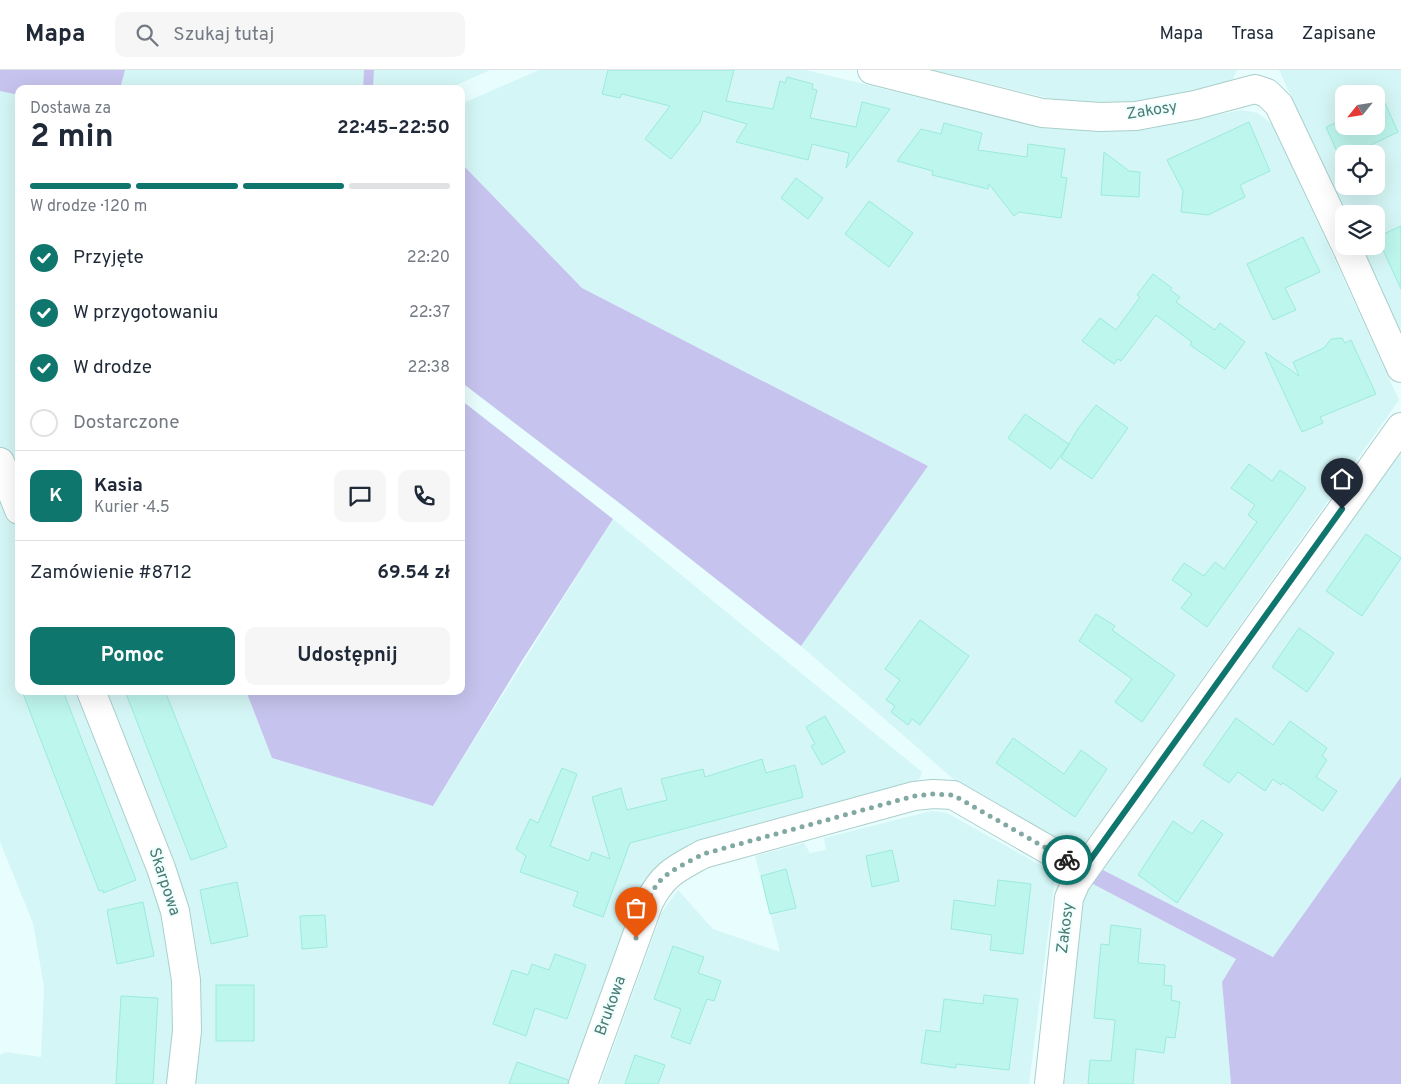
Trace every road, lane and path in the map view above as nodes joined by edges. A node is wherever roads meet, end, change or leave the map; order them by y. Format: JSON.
{"nodes":[{"id":1,"x":872,"y":70,"type":"edge"},
{"id":2,"x":1335,"y":223,"type":"edge"},
{"id":3,"x":1350,"y":255,"type":"edge"},
{"id":4,"x":1401,"y":368,"type":"edge"},
{"id":5,"x":1401,"y":428,"type":"edge"},
{"id":6,"x":0,"y":462,"type":"edge"},
{"id":7,"x":15,"y":500,"type":"edge"},
{"id":8,"x":93,"y":695,"type":"edge"},
{"id":9,"x":1083,"y":870,"type":"junction"},
{"id":10,"x":181,"y":1084,"type":"edge"},
{"id":11,"x":583,"y":1084,"type":"edge"},
{"id":12,"x":1049,"y":1084,"type":"edge"}],
"edges":[{"from":1,"to":2,"type":"street","name":"Zakosy"},
{"from":3,"to":4,"type":"street"},
{"from":5,"to":9,"type":"street","name":"Zakosy"},
{"from":6,"to":7,"type":"street"},
{"from":8,"to":10,"type":"street","name":"Skarpowa"},
{"from":9,"to":11,"type":"street","name":"Brukowa"},
{"from":9,"to":12,"type":"street","name":"Zakosy"}]}
